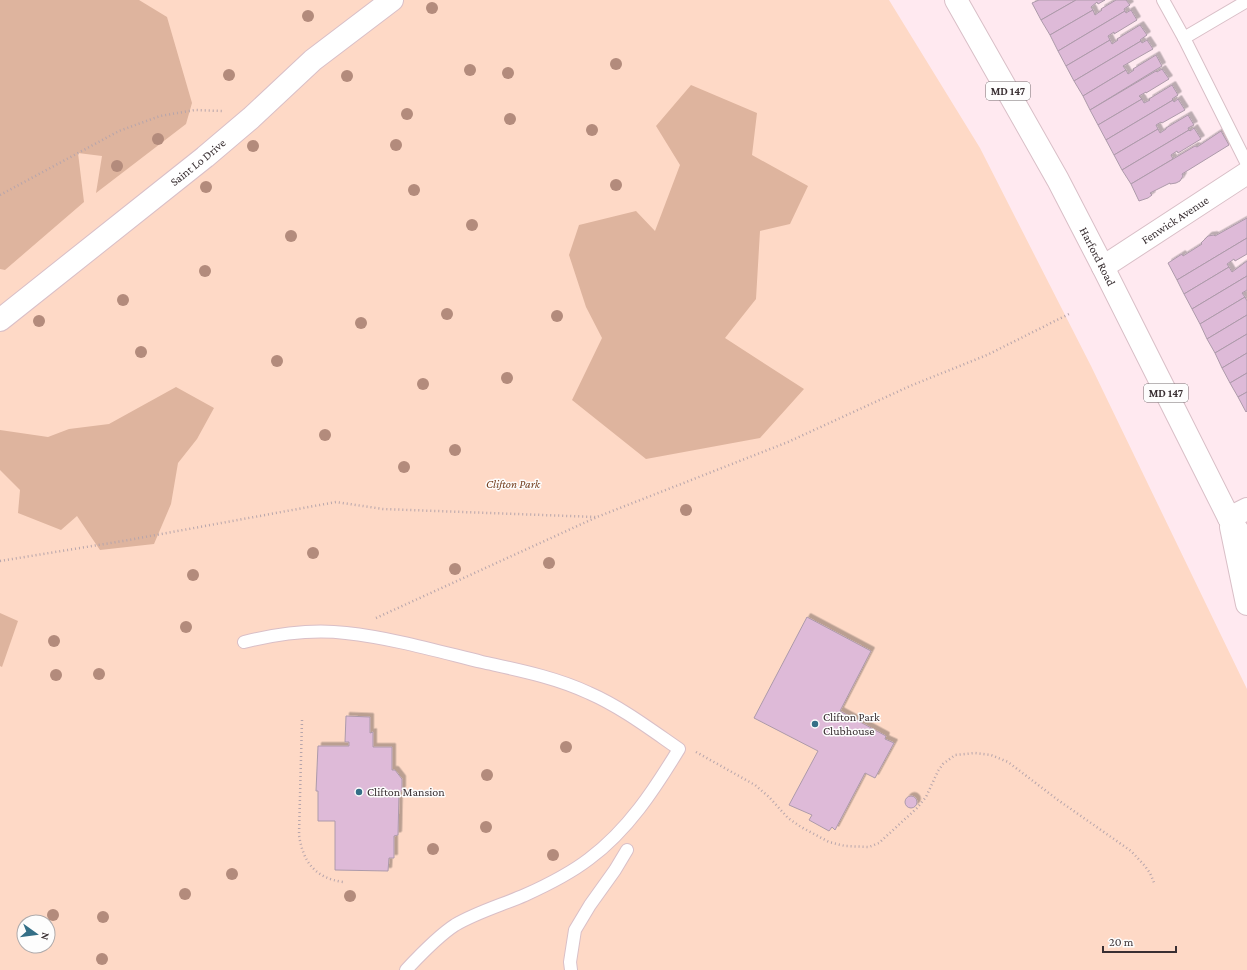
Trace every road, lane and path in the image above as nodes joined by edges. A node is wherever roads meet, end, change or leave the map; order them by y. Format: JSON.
{"nodes":[{"id":1,"x":392,"y":0,"type":"edge"},
{"id":2,"x":956,"y":0,"type":"edge"},
{"id":3,"x":1162,"y":0,"type":"edge"},
{"id":4,"x":1247,"y":1,"type":"edge"},
{"id":5,"x":1184,"y":38,"type":"junction"},
{"id":6,"x":251,"y":118,"type":"junction"},
{"id":7,"x":1247,"y":164,"type":"edge"},
{"id":8,"x":1247,"y":173,"type":"edge"},
{"id":9,"x":0,"y":195,"type":"edge"},
{"id":10,"x":1103,"y":267,"type":"junction"},
{"id":11,"x":1071,"y":313,"type":"dead end"},
{"id":12,"x":0,"y":320,"type":"edge"},
{"id":13,"x":597,"y":517,"type":"junction"},
{"id":14,"x":1243,"y":519,"type":"edge"},
{"id":15,"x":1247,"y":544,"type":"edge"},
{"id":16,"x":0,"y":561,"type":"edge"},
{"id":17,"x":1247,"y":604,"type":"edge"},
{"id":18,"x":345,"y":632,"type":"junction"},
{"id":19,"x":244,"y":642,"type":"dead end"},
{"id":20,"x":302,"y":720,"type":"dead end"},
{"id":21,"x":695,"y":751,"type":"dead end"},
{"id":22,"x":627,"y":850,"type":"dead end"},
{"id":23,"x":343,"y":882,"type":"dead end"},
{"id":24,"x":1155,"y":885,"type":"dead end"},
{"id":25,"x":406,"y":970,"type":"edge"},
{"id":26,"x":571,"y":970,"type":"edge"}],
"edges":[{"from":1,"to":6,"type":"main road","name":"Saint Lo Drive"},
{"from":2,"to":10,"type":"main road","name":"Harford Road","number":"MD 147"},
{"from":3,"to":5,"type":"lane"},
{"from":4,"to":5,"type":"lane"},
{"from":5,"to":7,"type":"lane"},
{"from":6,"to":9,"type":"path"},
{"from":6,"to":12,"type":"main road","name":"Saint Lo Drive"},
{"from":8,"to":10,"type":"main road","name":"Fenwick Avenue"},
{"from":10,"to":14,"type":"main road","name":"Harford Road","number":"MD 147"},
{"from":11,"to":13,"type":"path"},
{"from":13,"to":16,"type":"path"},
{"from":13,"to":18,"type":"path"},
{"from":14,"to":15,"type":"main road","name":"Harford Road","number":"MD 147"},
{"from":14,"to":17,"type":"main road","name":"Harford Road"},
{"from":18,"to":19,"type":"lane"},
{"from":18,"to":25,"type":"lane"},
{"from":20,"to":23,"type":"path"},
{"from":21,"to":24,"type":"path"},
{"from":22,"to":26,"type":"lane"}]}
